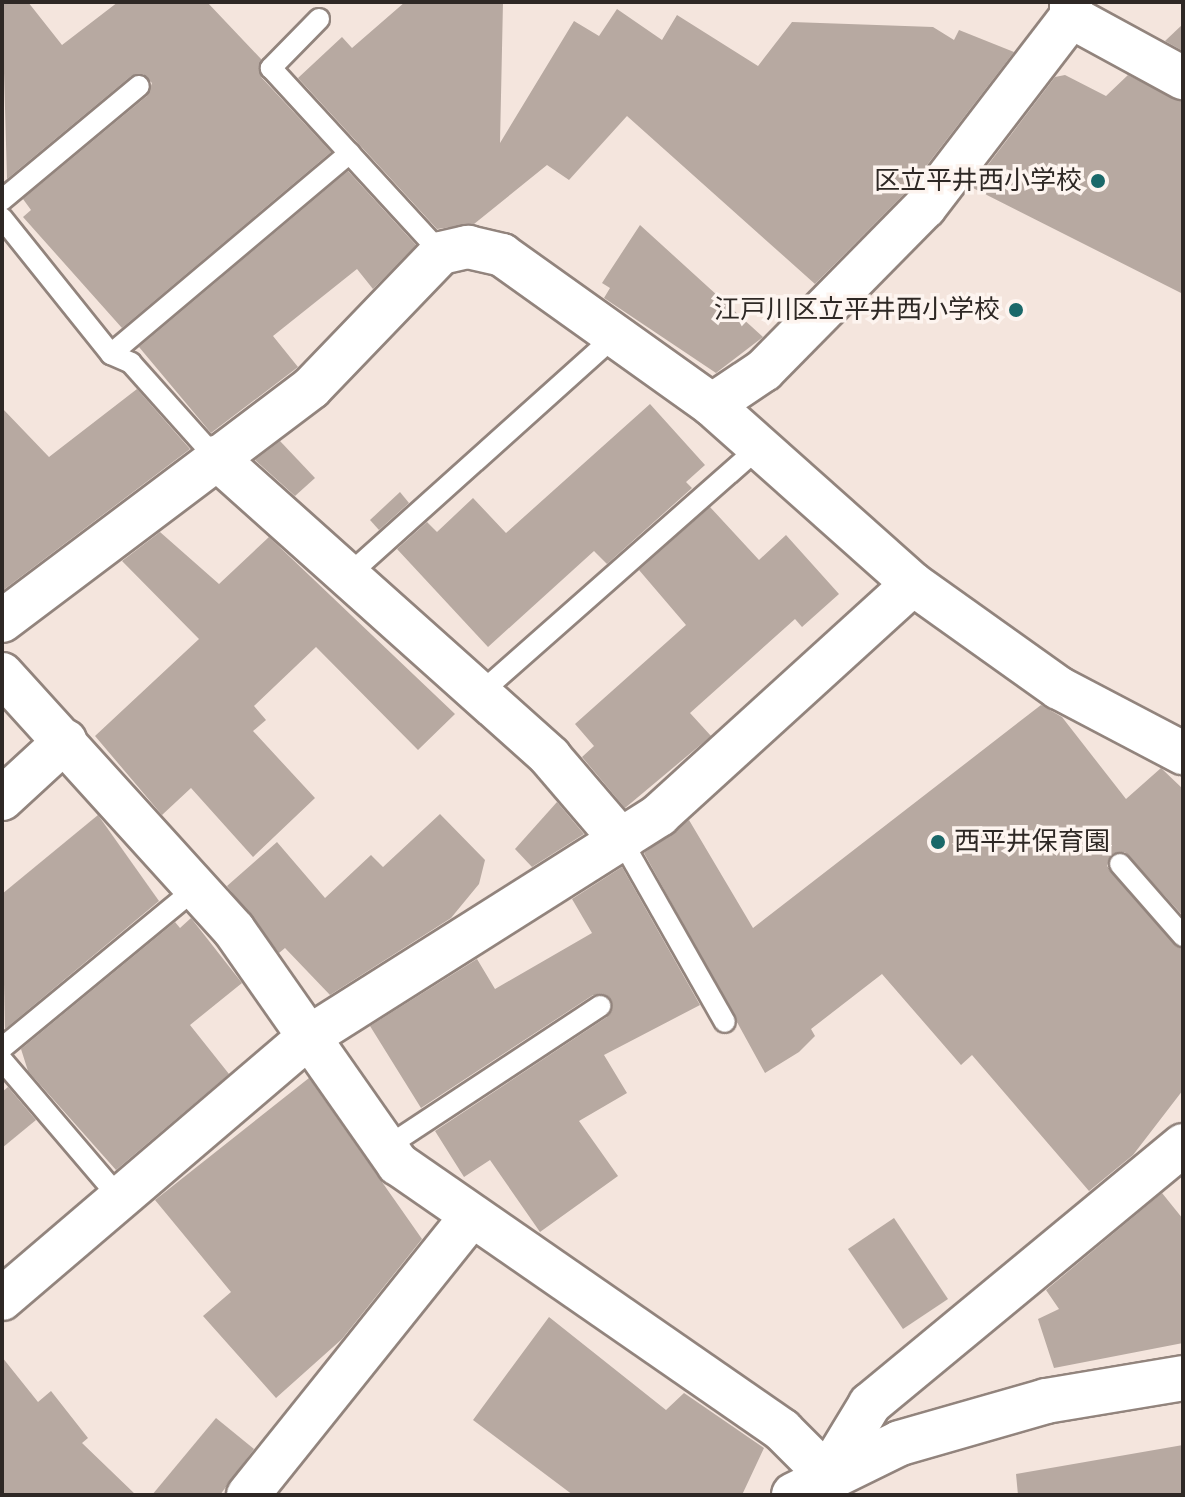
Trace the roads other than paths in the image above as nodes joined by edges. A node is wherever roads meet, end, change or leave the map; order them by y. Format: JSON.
{"nodes":[{"id":1,"x":1071,"y":10,"type":"edge"},
{"id":2,"x":319,"y":19,"type":"dead end"},
{"id":3,"x":1183,"y":78,"type":"edge"},
{"id":4,"x":139,"y":86,"type":"dead end"},
{"id":5,"x":350,"y":153,"type":"junction"},
{"id":6,"x":2,"y":200,"type":"edge"},
{"id":7,"x":2,"y":218,"type":"edge"},
{"id":8,"x":441,"y":253,"type":"junction"},
{"id":9,"x":615,"y":336,"type":"junction"},
{"id":10,"x":111,"y":354,"type":"junction"},
{"id":11,"x":712,"y":405,"type":"junction"},
{"id":12,"x":759,"y":447,"type":"junction"},
{"id":13,"x":215,"y":457,"type":"junction"},
{"id":14,"x":344,"y":580,"type":"junction"},
{"id":15,"x":913,"y":584,"type":"junction"},
{"id":16,"x":2,"y":621,"type":"edge"},
{"id":17,"x":2,"y":674,"type":"edge"},
{"id":18,"x":478,"y":695,"type":"junction"},
{"id":19,"x":65,"y":741,"type":"junction"},
{"id":20,"x":1183,"y":753,"type":"edge"},
{"id":21,"x":2,"y":799,"type":"edge"},
{"id":22,"x":622,"y":841,"type":"junction"},
{"id":23,"x":1120,"y":864,"type":"dead end"},
{"id":24,"x":196,"y":888,"type":"junction"},
{"id":25,"x":1183,"y":936,"type":"edge"},
{"id":26,"x":600,"y":1006,"type":"dead end"},
{"id":27,"x":725,"y":1022,"type":"dead end"},
{"id":28,"x":310,"y":1036,"type":"junction"},
{"id":29,"x":2,"y":1048,"type":"edge"},
{"id":30,"x":2,"y":1060,"type":"edge"},
{"id":31,"x":1183,"y":1145,"type":"edge"},
{"id":32,"x":385,"y":1148,"type":"junction"},
{"id":33,"x":120,"y":1198,"type":"junction"},
{"id":34,"x":469,"y":1219,"type":"junction"},
{"id":35,"x":2,"y":1299,"type":"edge"},
{"id":36,"x":1183,"y":1378,"type":"edge"},
{"id":37,"x":810,"y":1485,"type":"edge"},
{"id":38,"x":248,"y":1495,"type":"edge"}],
"edges":[{"from":1,"to":3,"type":"street"},
{"from":1,"to":11,"type":"street"},
{"from":2,"to":5,"type":"lane"},
{"from":4,"to":6,"type":"lane"},
{"from":5,"to":8,"type":"lane"},
{"from":5,"to":10,"type":"lane"},
{"from":7,"to":10,"type":"lane"},
{"from":8,"to":9,"type":"street"},
{"from":8,"to":13,"type":"street"},
{"from":9,"to":11,"type":"street"},
{"from":9,"to":14,"type":"lane"},
{"from":10,"to":13,"type":"lane"},
{"from":11,"to":12,"type":"street"},
{"from":12,"to":15,"type":"street"},
{"from":12,"to":18,"type":"lane"},
{"from":13,"to":14,"type":"street"},
{"from":13,"to":16,"type":"street"},
{"from":14,"to":18,"type":"street"},
{"from":15,"to":20,"type":"street"},
{"from":15,"to":22,"type":"street"},
{"from":17,"to":19,"type":"street"},
{"from":18,"to":22,"type":"street"},
{"from":19,"to":21,"type":"street"},
{"from":19,"to":24,"type":"street"},
{"from":22,"to":27,"type":"lane"},
{"from":22,"to":28,"type":"street"},
{"from":23,"to":25,"type":"lane"},
{"from":24,"to":28,"type":"street"},
{"from":24,"to":29,"type":"lane"},
{"from":26,"to":32,"type":"lane"},
{"from":28,"to":32,"type":"street"},
{"from":28,"to":33,"type":"street"},
{"from":30,"to":33,"type":"lane"},
{"from":31,"to":37,"type":"street"},
{"from":32,"to":34,"type":"street"},
{"from":33,"to":35,"type":"street"},
{"from":34,"to":37,"type":"street"},
{"from":34,"to":38,"type":"street"},
{"from":36,"to":37,"type":"street"}]}
